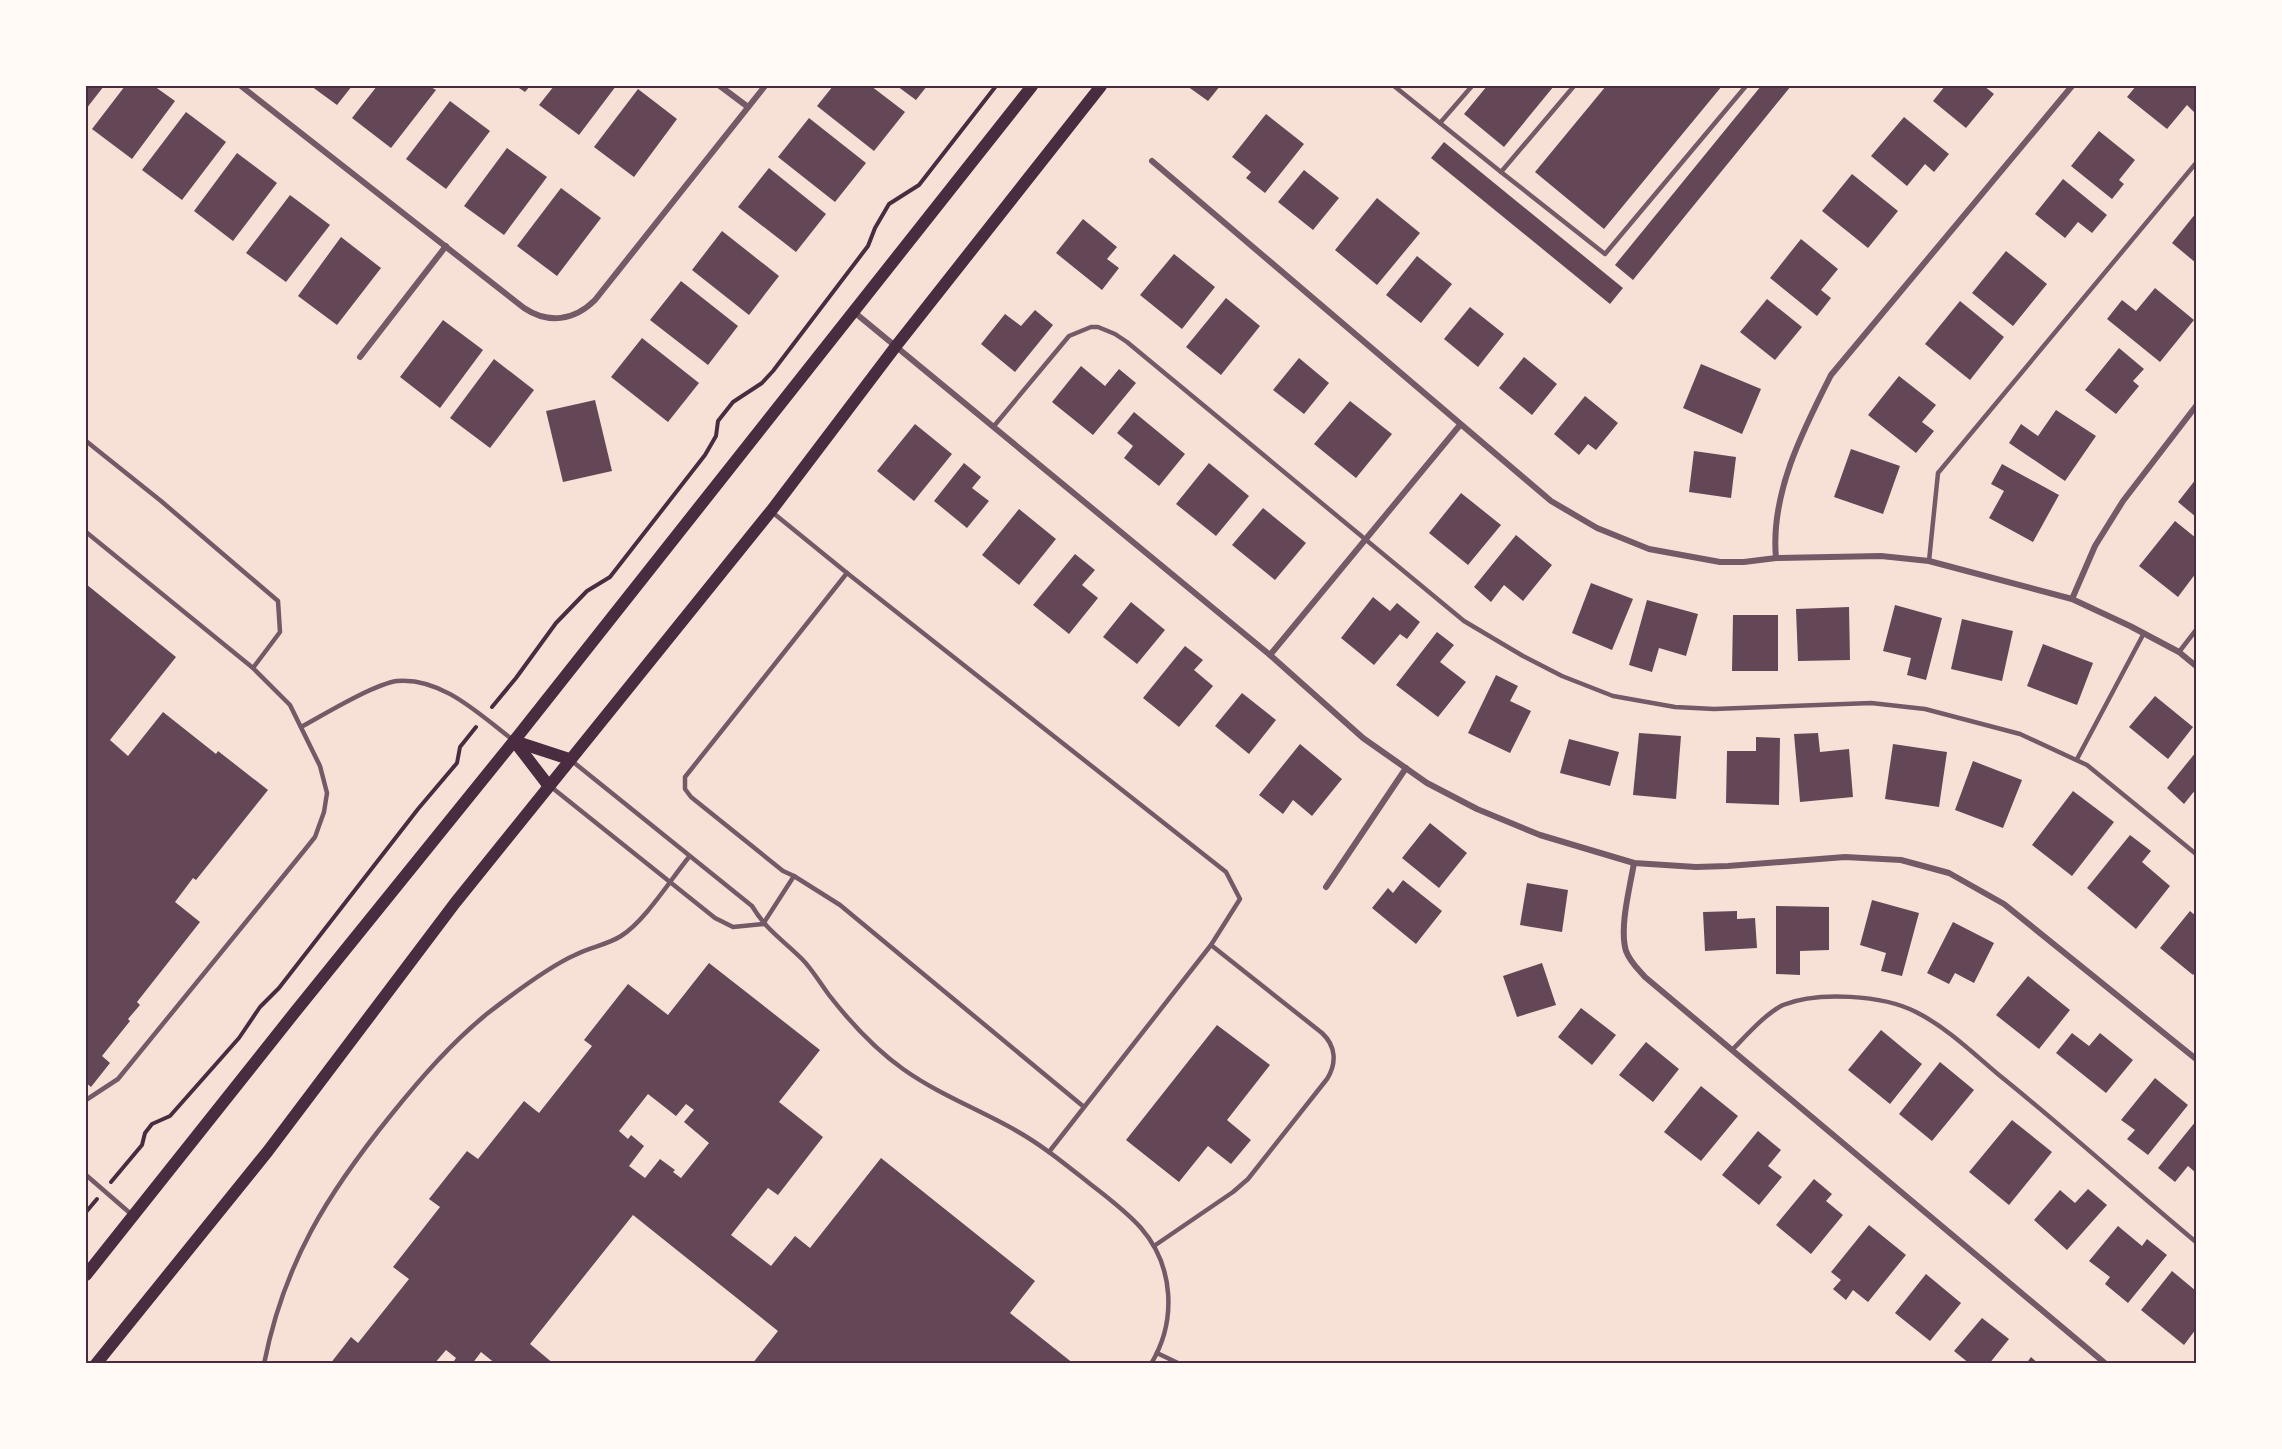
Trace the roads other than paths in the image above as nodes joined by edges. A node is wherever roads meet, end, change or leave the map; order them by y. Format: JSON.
{"nodes":[{"id":1,"x":242,"y":86,"type":"edge"},
{"id":2,"x":720,"y":86,"type":"edge"},
{"id":3,"x":765,"y":86,"type":"edge"},
{"id":4,"x":1032,"y":86,"type":"edge"},
{"id":5,"x":1101,"y":86,"type":"edge"},
{"id":6,"x":1394,"y":86,"type":"edge"},
{"id":7,"x":1472,"y":86,"type":"edge"},
{"id":8,"x":1574,"y":86,"type":"edge"},
{"id":9,"x":1746,"y":86,"type":"edge"},
{"id":10,"x":2072,"y":86,"type":"edge"},
{"id":11,"x":748,"y":107,"type":"junction"},
{"id":12,"x":1440,"y":123,"type":"junction"},
{"id":13,"x":1152,"y":161,"type":"dead end"},
{"id":14,"x":2196,"y":163,"type":"edge"},
{"id":15,"x":1501,"y":172,"type":"junction"},
{"id":16,"x":446,"y":246,"type":"junction"},
{"id":17,"x":854,"y":312,"type":"junction"},
{"id":18,"x":896,"y":346,"type":"junction"},
{"id":19,"x":360,"y":357,"type":"dead end"},
{"id":20,"x":2196,"y":406,"type":"edge"},
{"id":21,"x":1460,"y":425,"type":"junction"},
{"id":22,"x":994,"y":426,"type":"junction"},
{"id":23,"x":86,"y":441,"type":"edge"},
{"id":24,"x":771,"y":511,"type":"junction"},
{"id":25,"x":86,"y":532,"type":"edge"},
{"id":26,"x":1365,"y":540,"type":"junction"},
{"id":27,"x":1776,"y":558,"type":"junction"},
{"id":28,"x":1929,"y":561,"type":"junction"},
{"id":29,"x":847,"y":573,"type":"junction"},
{"id":30,"x":2072,"y":599,"type":"junction"},
{"id":31,"x":2196,"y":630,"type":"edge"},
{"id":32,"x":2144,"y":633,"type":"junction"},
{"id":33,"x":2179,"y":652,"type":"junction"},
{"id":34,"x":1270,"y":655,"type":"junction"},
{"id":35,"x":2196,"y":666,"type":"edge"},
{"id":36,"x":253,"y":668,"type":"junction"},
{"id":37,"x":301,"y":727,"type":"junction"},
{"id":38,"x":514,"y":741,"type":"junction"},
{"id":39,"x":569,"y":759,"type":"junction"},
{"id":40,"x":2077,"y":759,"type":"junction"},
{"id":41,"x":1406,"y":768,"type":"junction"},
{"id":42,"x":548,"y":785,"type":"junction"},
{"id":43,"x":2196,"y":854,"type":"edge"},
{"id":44,"x":689,"y":857,"type":"junction"},
{"id":45,"x":1634,"y":863,"type":"junction"},
{"id":46,"x":794,"y":876,"type":"junction"},
{"id":47,"x":669,"y":881,"type":"junction"},
{"id":48,"x":1326,"y":887,"type":"dead end"},
{"id":49,"x":763,"y":924,"type":"junction"},
{"id":50,"x":1211,"y":945,"type":"junction"},
{"id":51,"x":1732,"y":1050,"type":"junction"},
{"id":52,"x":2196,"y":1059,"type":"edge"},
{"id":53,"x":86,"y":1100,"type":"edge"},
{"id":54,"x":1084,"y":1107,"type":"junction"},
{"id":55,"x":1049,"y":1152,"type":"junction"},
{"id":56,"x":86,"y":1175,"type":"edge"},
{"id":57,"x":133,"y":1215,"type":"junction"},
{"id":58,"x":2196,"y":1242,"type":"edge"},
{"id":59,"x":1154,"y":1246,"type":"junction"},
{"id":60,"x":86,"y":1275,"type":"edge"},
{"id":61,"x":1157,"y":1353,"type":"junction"},
{"id":62,"x":96,"y":1364,"type":"edge"},
{"id":63,"x":264,"y":1364,"type":"edge"},
{"id":64,"x":1151,"y":1364,"type":"edge"},
{"id":65,"x":1180,"y":1364,"type":"edge"},
{"id":66,"x":2106,"y":1364,"type":"edge"}],
"edges":[{"from":1,"to":16,"type":"street"},
{"from":2,"to":11,"type":"street"},
{"from":3,"to":11,"type":"street"},
{"from":4,"to":17,"type":"main road"},
{"from":5,"to":18,"type":"main road"},
{"from":6,"to":12,"type":"lane"},
{"from":7,"to":12,"type":"lane"},
{"from":8,"to":15,"type":"lane"},
{"from":9,"to":15,"type":"lane"},
{"from":10,"to":27,"type":"street"},
{"from":11,"to":16,"type":"street"},
{"from":12,"to":15,"type":"lane"},
{"from":13,"to":21,"type":"street"},
{"from":14,"to":28,"type":"lane"},
{"from":16,"to":19,"type":"street"},
{"from":17,"to":18,"type":"street"},
{"from":17,"to":38,"type":"main road"},
{"from":18,"to":22,"type":"street"},
{"from":18,"to":24,"type":"main road"},
{"from":20,"to":30,"type":"street"},
{"from":21,"to":26,"type":"street"},
{"from":21,"to":27,"type":"street"},
{"from":22,"to":26,"type":"lane"},
{"from":22,"to":34,"type":"street"},
{"from":23,"to":36,"type":"lane"},
{"from":24,"to":29,"type":"lane"},
{"from":24,"to":39,"type":"main road"},
{"from":25,"to":36,"type":"lane"},
{"from":26,"to":34,"type":"street"},
{"from":26,"to":40,"type":"lane"},
{"from":27,"to":28,"type":"street"},
{"from":28,"to":30,"type":"street"},
{"from":29,"to":46,"type":"lane"},
{"from":29,"to":50,"type":"lane"},
{"from":30,"to":32,"type":"street"},
{"from":31,"to":33,"type":"lane"},
{"from":32,"to":33,"type":"street"},
{"from":32,"to":40,"type":"lane"},
{"from":33,"to":35,"type":"street"},
{"from":34,"to":41,"type":"street"},
{"from":36,"to":37,"type":"lane"},
{"from":37,"to":38,"type":"lane"},
{"from":37,"to":53,"type":"lane"},
{"from":38,"to":39,"type":"main road"},
{"from":38,"to":42,"type":"main road"},
{"from":38,"to":57,"type":"main road"},
{"from":39,"to":42,"type":"main road"},
{"from":39,"to":44,"type":"lane"},
{"from":40,"to":43,"type":"lane"},
{"from":41,"to":45,"type":"street"},
{"from":41,"to":48,"type":"street"},
{"from":42,"to":47,"type":"lane"},
{"from":42,"to":62,"type":"main road"},
{"from":44,"to":47,"type":"lane"},
{"from":44,"to":49,"type":"lane"},
{"from":45,"to":51,"type":"street"},
{"from":45,"to":52,"type":"street"},
{"from":46,"to":49,"type":"lane"},
{"from":46,"to":54,"type":"lane"},
{"from":47,"to":49,"type":"lane"},
{"from":47,"to":63,"type":"lane"},
{"from":49,"to":55,"type":"lane"},
{"from":50,"to":54,"type":"lane"},
{"from":50,"to":59,"type":"lane"},
{"from":51,"to":58,"type":"lane"},
{"from":51,"to":66,"type":"street"},
{"from":54,"to":55,"type":"lane"},
{"from":55,"to":59,"type":"lane"},
{"from":56,"to":57,"type":"lane"},
{"from":57,"to":60,"type":"main road"},
{"from":59,"to":61,"type":"lane"},
{"from":61,"to":64,"type":"lane"},
{"from":61,"to":65,"type":"lane"}]}
